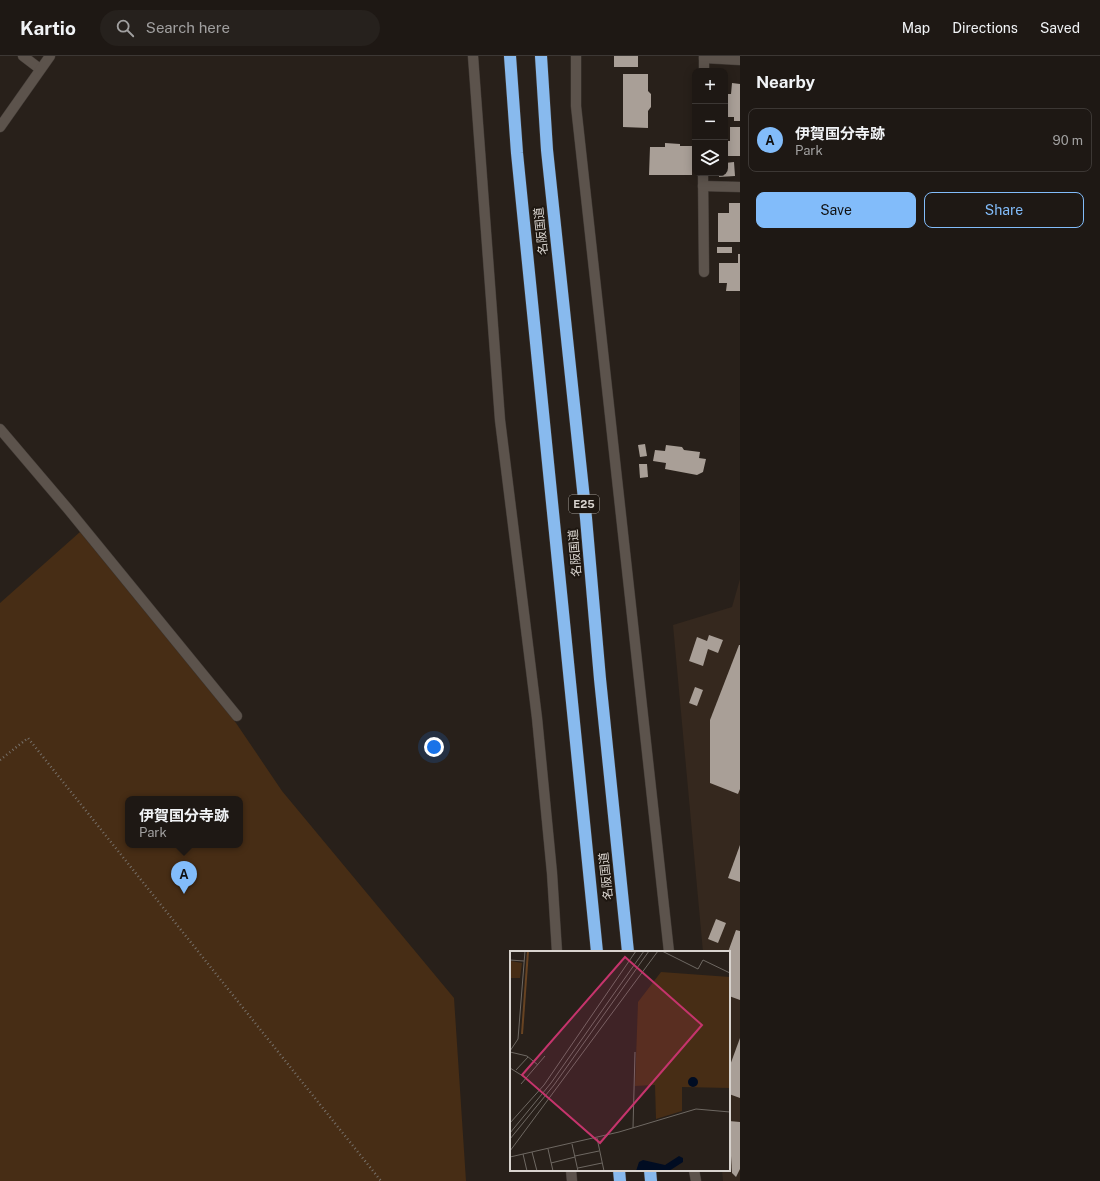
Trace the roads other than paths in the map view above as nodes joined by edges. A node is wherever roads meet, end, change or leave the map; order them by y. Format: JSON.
{"nodes":[{"id":1,"x":23,"y":56,"type":"edge"},
{"id":2,"x":50,"y":56,"type":"edge"},
{"id":3,"x":473,"y":56,"type":"edge"},
{"id":4,"x":510,"y":56,"type":"edge"},
{"id":5,"x":541,"y":56,"type":"edge"},
{"id":6,"x":576,"y":56,"type":"edge"},
{"id":7,"x":704,"y":57,"type":"edge"},
{"id":8,"x":740,"y":60,"type":"edge"},
{"id":9,"x":704,"y":68,"type":"edge"},
{"id":10,"x":40,"y":69,"type":"junction"},
{"id":11,"x":0,"y":127,"type":"edge"},
{"id":12,"x":703,"y":176,"type":"edge"},
{"id":13,"x":703,"y":186,"type":"junction"},
{"id":14,"x":740,"y":187,"type":"edge"},
{"id":15,"x":704,"y":272,"type":"dead end"},
{"id":16,"x":0,"y":429,"type":"edge"},
{"id":17,"x":237,"y":716,"type":"dead end"},
{"id":18,"x":557,"y":951,"type":"edge"},
{"id":19,"x":597,"y":951,"type":"edge"},
{"id":20,"x":628,"y":951,"type":"edge"},
{"id":21,"x":670,"y":951,"type":"edge"},
{"id":22,"x":571,"y":1171,"type":"edge"},
{"id":23,"x":619,"y":1171,"type":"edge"},
{"id":24,"x":650,"y":1171,"type":"edge"},
{"id":25,"x":694,"y":1171,"type":"edge"},
{"id":26,"x":572,"y":1181,"type":"edge"},
{"id":27,"x":620,"y":1181,"type":"edge"},
{"id":28,"x":651,"y":1181,"type":"edge"},
{"id":29,"x":696,"y":1181,"type":"edge"}],
"edges":[{"from":1,"to":10,"type":"street"},
{"from":2,"to":10,"type":"street"},
{"from":3,"to":18,"type":"street"},
{"from":4,"to":19,"type":"highway","name":"名阪国道","number":"E25"},
{"from":5,"to":20,"type":"highway","name":"名阪国道","number":"E25"},
{"from":6,"to":21,"type":"street"},
{"from":7,"to":8,"type":"street"},
{"from":7,"to":9,"type":"street"},
{"from":10,"to":11,"type":"street"},
{"from":12,"to":13,"type":"street"},
{"from":13,"to":14,"type":"street"},
{"from":13,"to":15,"type":"street"},
{"from":16,"to":17,"type":"street"},
{"from":22,"to":26,"type":"street"},
{"from":23,"to":27,"type":"highway"},
{"from":24,"to":28,"type":"highway"},
{"from":25,"to":29,"type":"street"}]}
